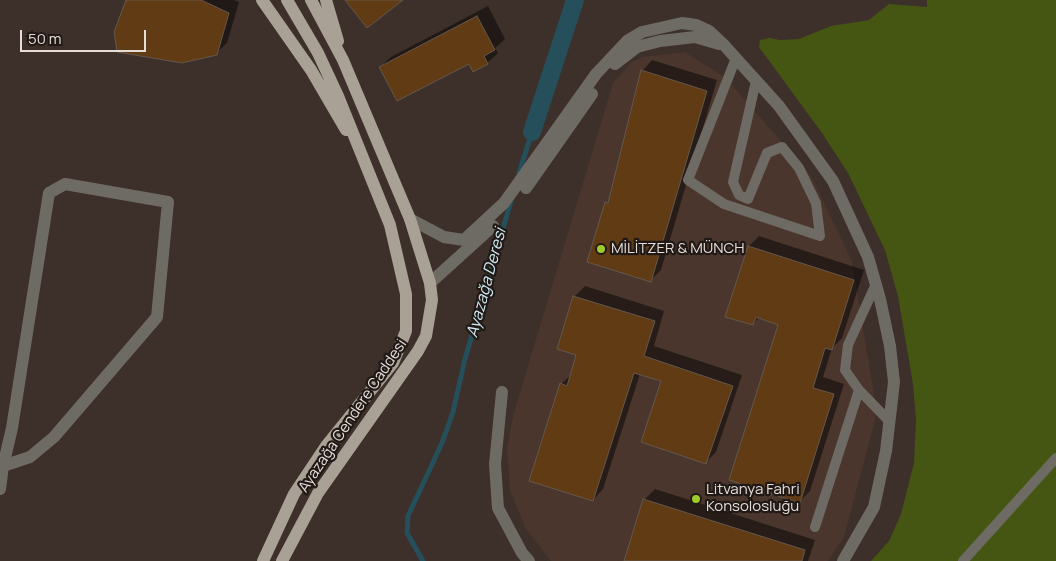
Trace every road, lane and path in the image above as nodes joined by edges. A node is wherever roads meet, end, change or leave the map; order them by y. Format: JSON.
{"nodes":[{"id":1,"x":262,"y":0,"type":"edge"},
{"id":2,"x":287,"y":0,"type":"edge"},
{"id":3,"x":311,"y":0,"type":"edge"},
{"id":4,"x":326,"y":0,"type":"edge"},
{"id":5,"x":736,"y":58,"type":"junction"},
{"id":6,"x":343,"y":60,"type":"junction"},
{"id":7,"x":756,"y":81,"type":"junction"},
{"id":8,"x":364,"y":156,"type":"junction"},
{"id":9,"x":410,"y":219,"type":"junction"},
{"id":10,"x":487,"y":226,"type":"junction"},
{"id":11,"x":430,"y":282,"type":"junction"},
{"id":12,"x":876,"y":284,"type":"junction"},
{"id":13,"x":859,"y":390,"type":"junction"},
{"id":14,"x":502,"y":392,"type":"dead end"},
{"id":15,"x":890,"y":422,"type":"junction"},
{"id":16,"x":1056,"y":458,"type":"edge"},
{"id":17,"x":3,"y":466,"type":"junction"},
{"id":18,"x":0,"y":488,"type":"edge"},
{"id":19,"x":816,"y":527,"type":"dead end"},
{"id":20,"x":263,"y":561,"type":"edge"},
{"id":21,"x":282,"y":561,"type":"edge"},
{"id":22,"x":529,"y":561,"type":"edge"},
{"id":23,"x":843,"y":561,"type":"edge"},
{"id":24,"x":963,"y":561,"type":"edge"}],
"edges":[{"from":1,"to":8,"type":"main road"},
{"from":2,"to":8,"type":"main road"},
{"from":3,"to":6,"type":"main road"},
{"from":4,"to":6,"type":"main road"},
{"from":5,"to":7,"type":"street"},
{"from":5,"to":7,"type":"lane"},
{"from":5,"to":10,"type":"street"},
{"from":6,"to":9,"type":"main road","name":"Ayazağa Cendere Caddesi"},
{"from":7,"to":12,"type":"street"},
{"from":8,"to":20,"type":"main road","name":"Ayazağa Cendere Caddesi"},
{"from":9,"to":10,"type":"street"},
{"from":9,"to":11,"type":"main road","name":"Ayazağa Cendere Caddesi"},
{"from":10,"to":11,"type":"street"},
{"from":11,"to":21,"type":"main road","name":"Ayazağa Cendere Caddesi"},
{"from":12,"to":13,"type":"lane"},
{"from":12,"to":15,"type":"street"},
{"from":13,"to":15,"type":"lane"},
{"from":13,"to":19,"type":"lane"},
{"from":14,"to":22,"type":"street"},
{"from":15,"to":23,"type":"street"},
{"from":16,"to":24,"type":"lane"},
{"from":17,"to":17,"type":"street"},
{"from":17,"to":18,"type":"street"}]}
